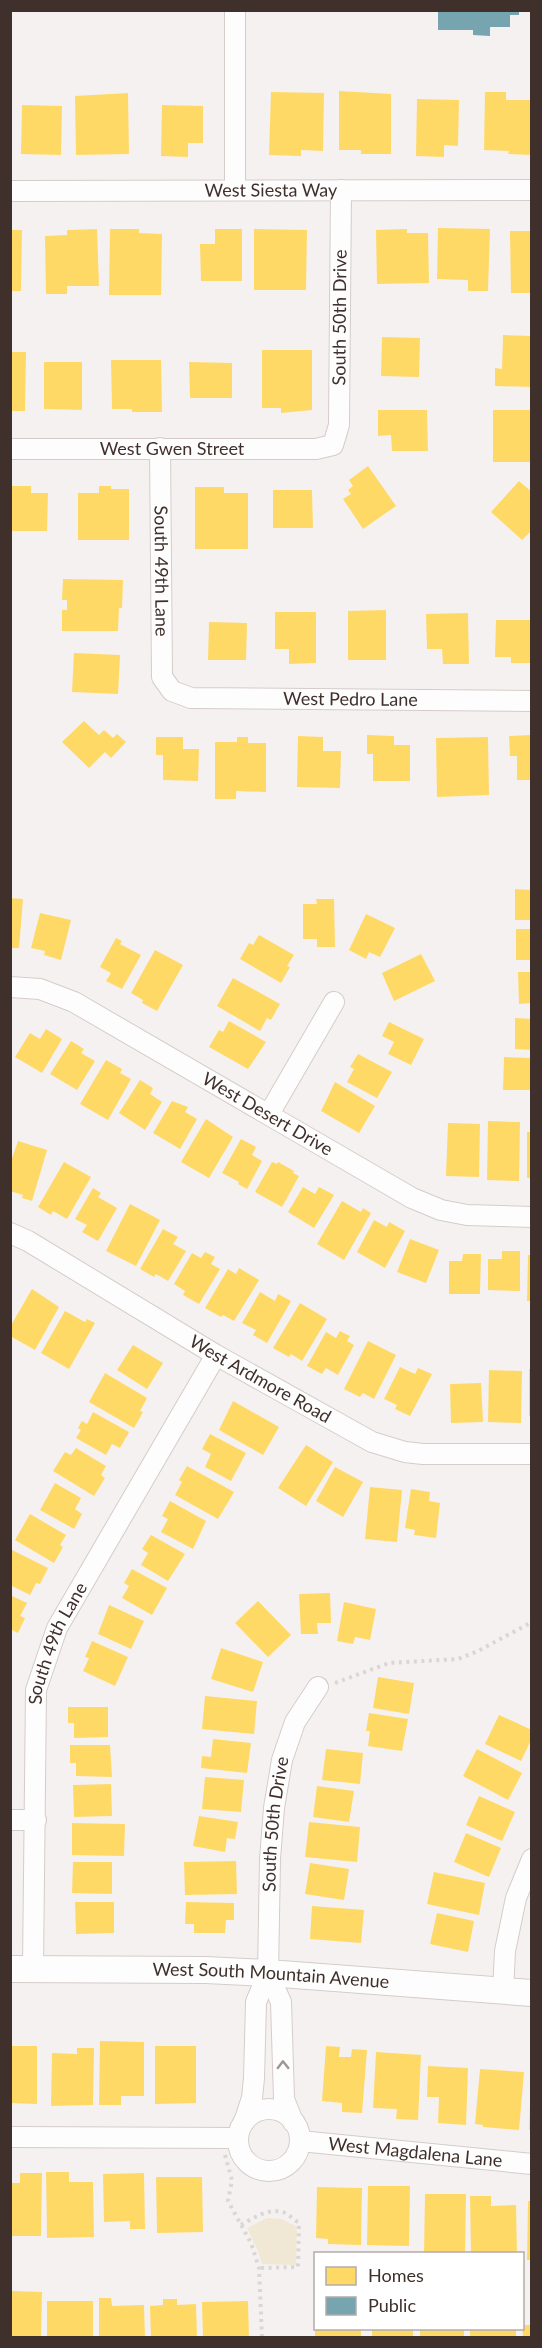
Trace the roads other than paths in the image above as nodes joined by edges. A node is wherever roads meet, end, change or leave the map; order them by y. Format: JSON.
{"nodes":[{"id":1,"x":235,"y":10,"type":"edge"},
{"id":2,"x":235,"y":190,"type":"junction"},
{"id":3,"x":340,"y":190,"type":"junction"},
{"id":4,"x":531,"y":190,"type":"edge"},
{"id":5,"x":10,"y":191,"type":"edge"},
{"id":6,"x":333,"y":445,"type":"joint"},
{"id":7,"x":160,"y":448,"type":"junction"},
{"id":8,"x":10,"y":449,"type":"edge"},
{"id":9,"x":172,"y":691,"type":"joint"},
{"id":10,"x":531,"y":701,"type":"edge"},
{"id":11,"x":10,"y":987,"type":"edge"},
{"id":12,"x":334,"y":1002,"type":"dead end"},
{"id":13,"x":269,"y":1114,"type":"junction"},
{"id":14,"x":531,"y":1217,"type":"edge"},
{"id":15,"x":10,"y":1233,"type":"edge"},
{"id":16,"x":216,"y":1355,"type":"junction"},
{"id":17,"x":531,"y":1454,"type":"edge"},
{"id":18,"x":318,"y":1687,"type":"road end"},
{"id":19,"x":10,"y":1820,"type":"edge"},
{"id":20,"x":36,"y":1820,"type":"junction"},
{"id":21,"x":531,"y":1859,"type":"edge"},
{"id":22,"x":22,"y":1969,"type":"edge"},
{"id":23,"x":268,"y":1973,"type":"junction"},
{"id":24,"x":503,"y":1992,"type":"junction"},
{"id":25,"x":531,"y":1993,"type":"edge"},
{"id":26,"x":297,"y":2131,"type":"junction"},
{"id":27,"x":235,"y":2132,"type":"junction"},
{"id":28,"x":10,"y":2137,"type":"edge"},
{"id":29,"x":531,"y":2164,"type":"edge"}],
"edges":[{"from":1,"to":2,"type":"street"},
{"from":2,"to":3,"type":"street","name":"West Siesta Way"},
{"from":2,"to":5,"type":"street","name":"West Siesta Way"},
{"from":3,"to":4,"type":"street","name":"West Siesta Way"},
{"from":3,"to":6,"type":"street","name":"South 50th Drive"},
{"from":6,"to":7,"type":"street","name":"West Gwen Street"},
{"from":7,"to":8,"type":"street","name":"West Gwen Street"},
{"from":7,"to":9,"type":"street","name":"South 49th Lane"},
{"from":9,"to":10,"type":"street","name":"West Pedro Lane"},
{"from":11,"to":13,"type":"street","name":"West Desert Drive"},
{"from":12,"to":13,"type":"street"},
{"from":13,"to":14,"type":"street","name":"West Desert Drive"},
{"from":15,"to":16,"type":"street","name":"West Ardmore Road"},
{"from":16,"to":17,"type":"street","name":"West Ardmore Road"},
{"from":16,"to":20,"type":"street","name":"South 49th Lane"},
{"from":18,"to":23,"type":"street","name":"South 50th Drive"},
{"from":19,"to":20,"type":"street"},
{"from":20,"to":22,"type":"street","name":"South 49th Lane"},
{"from":21,"to":24,"type":"street"},
{"from":22,"to":23,"type":"street","name":"West South Mountain Avenue"},
{"from":23,"to":24,"type":"street","name":"West South Mountain Avenue"},
{"from":26,"to":23,"type":"street","name":"South 50th Drive","one_way":true},
{"from":23,"to":27,"type":"street","name":"South 50th Drive"},
{"from":24,"to":25,"type":"street","name":"West South Mountain Avenue"},
{"from":26,"to":27,"type":"street","name":"West Magdalena Lane"},
{"from":26,"to":27,"type":"street"},
{"from":26,"to":29,"type":"street","name":"West Magdalena Lane"},
{"from":27,"to":28,"type":"street","name":"West Magdalena Lane"}]}
